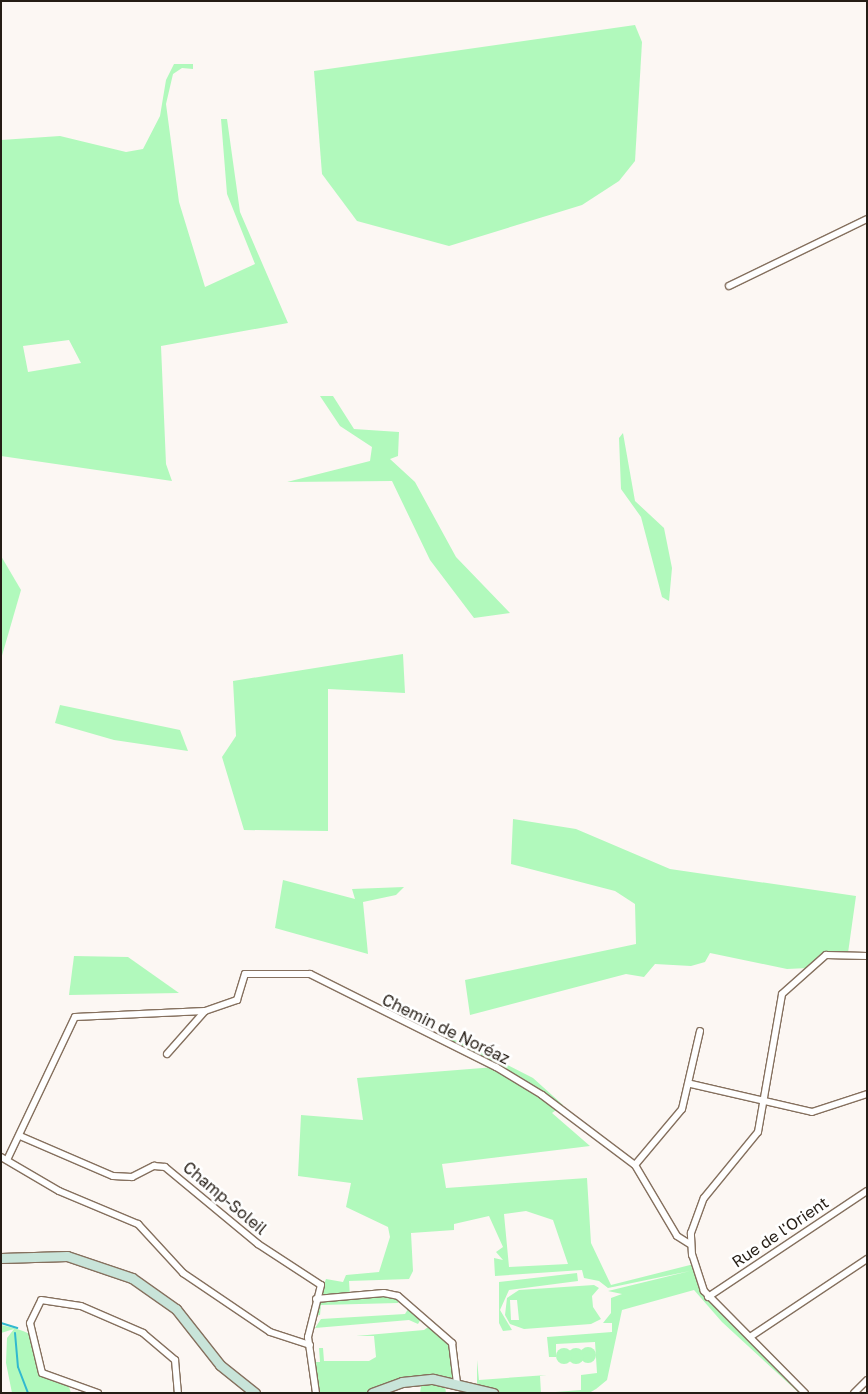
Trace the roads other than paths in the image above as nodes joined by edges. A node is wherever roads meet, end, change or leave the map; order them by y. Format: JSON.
{"nodes":[{"id":1,"x":867,"y":220,"type":"edge"},
{"id":2,"x":730,"y":286,"type":"dead end"},
{"id":3,"x":867,"y":956,"type":"edge"},
{"id":4,"x":205,"y":1011,"type":"junction"},
{"id":5,"x":700,"y":1031,"type":"dead end"},
{"id":6,"x":167,"y":1054,"type":"dead end"},
{"id":7,"x":691,"y":1084,"type":"junction"},
{"id":8,"x":867,"y":1094,"type":"edge"},
{"id":9,"x":765,"y":1099,"type":"junction"},
{"id":10,"x":20,"y":1136,"type":"junction"},
{"id":11,"x":4,"y":1159,"type":"edge"},
{"id":12,"x":635,"y":1165,"type":"junction"},
{"id":13,"x":867,"y":1191,"type":"edge"},
{"id":14,"x":690,"y":1244,"type":"junction"},
{"id":15,"x":1,"y":1258,"type":"edge"},
{"id":16,"x":867,"y":1259,"type":"edge"},
{"id":17,"x":708,"y":1297,"type":"junction"},
{"id":18,"x":316,"y":1299,"type":"junction"},
{"id":19,"x":750,"y":1338,"type":"junction"},
{"id":20,"x":310,"y":1345,"type":"junction"},
{"id":21,"x":867,"y":1380,"type":"edge"},
{"id":22,"x":457,"y":1383,"type":"junction"},
{"id":23,"x":98,"y":1393,"type":"edge"},
{"id":24,"x":178,"y":1393,"type":"edge"},
{"id":25,"x":255,"y":1393,"type":"edge"},
{"id":26,"x":316,"y":1393,"type":"edge"},
{"id":27,"x":372,"y":1393,"type":"edge"},
{"id":28,"x":493,"y":1393,"type":"edge"},
{"id":29,"x":805,"y":1393,"type":"edge"},
{"id":30,"x":854,"y":1393,"type":"edge"}],
"edges":[{"from":1,"to":2,"type":"street"},
{"from":3,"to":9,"type":"street"},
{"from":4,"to":6,"type":"street","name":"Chemin de Noréaz"},
{"from":4,"to":10,"type":"street"},
{"from":4,"to":12,"type":"street","name":"Chemin de Noréaz"},
{"from":5,"to":7,"type":"street"},
{"from":7,"to":9,"type":"street"},
{"from":7,"to":12,"type":"street"},
{"from":8,"to":9,"type":"street"},
{"from":9,"to":14,"type":"street"},
{"from":10,"to":11,"type":"street"},
{"from":10,"to":18,"type":"street","name":"Champ-Soleil"},
{"from":11,"to":20,"type":"street"},
{"from":12,"to":14,"type":"street","name":"Chemin de Noréaz"},
{"from":13,"to":17,"type":"street","name":"Rue de l'Orient"},
{"from":14,"to":17,"type":"street"},
{"from":15,"to":25,"type":"street"},
{"from":16,"to":19,"type":"street"},
{"from":17,"to":19,"type":"street"},
{"from":18,"to":20,"type":"street","name":"Champ-Soleil"},
{"from":18,"to":22,"type":"street"},
{"from":19,"to":29,"type":"street"},
{"from":20,"to":26,"type":"street","name":"Champ-Soleil"},
{"from":21,"to":30,"type":"street"},
{"from":22,"to":27,"type":"street"},
{"from":22,"to":28,"type":"street"},
{"from":23,"to":24,"type":"street"}]}
